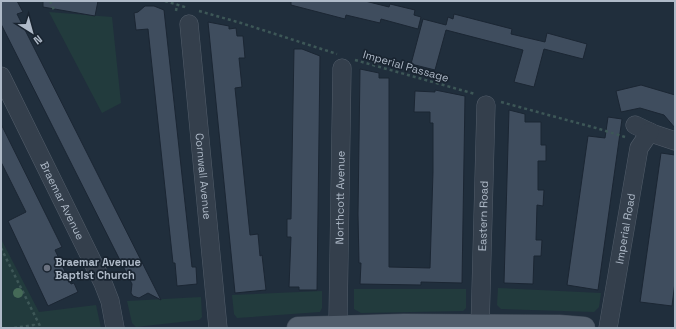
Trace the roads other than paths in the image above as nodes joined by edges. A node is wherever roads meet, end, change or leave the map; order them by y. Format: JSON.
{"nodes":[{"id":1,"x":193,"y":14,"type":"road end"},
{"id":2,"x":344,"y":61,"type":"road end"},
{"id":3,"x":1,"y":76,"type":"edge"},
{"id":4,"x":486,"y":100,"type":"road end"},
{"id":5,"x":675,"y":141,"type":"edge"},
{"id":6,"x":340,"y":327,"type":"edge"},
{"id":7,"x":480,"y":327,"type":"edge"},
{"id":8,"x":115,"y":328,"type":"edge"},
{"id":9,"x":218,"y":328,"type":"edge"},
{"id":10,"x":298,"y":328,"type":"edge"},
{"id":11,"x":584,"y":328,"type":"edge"},
{"id":12,"x":608,"y":328,"type":"edge"}],
"edges":[{"from":1,"to":9,"type":"street","name":"Cornwall Avenue"},
{"from":2,"to":6,"type":"street","name":"Northcott Avenue"},
{"from":3,"to":8,"type":"street","name":"Braemar Avenue"},
{"from":4,"to":7,"type":"street","name":"Eastern Road"},
{"from":5,"to":12,"type":"street","name":"Imperial Road"},
{"from":6,"to":7,"type":"main road"},
{"from":6,"to":10,"type":"main road"},
{"from":7,"to":11,"type":"main road"}]}
